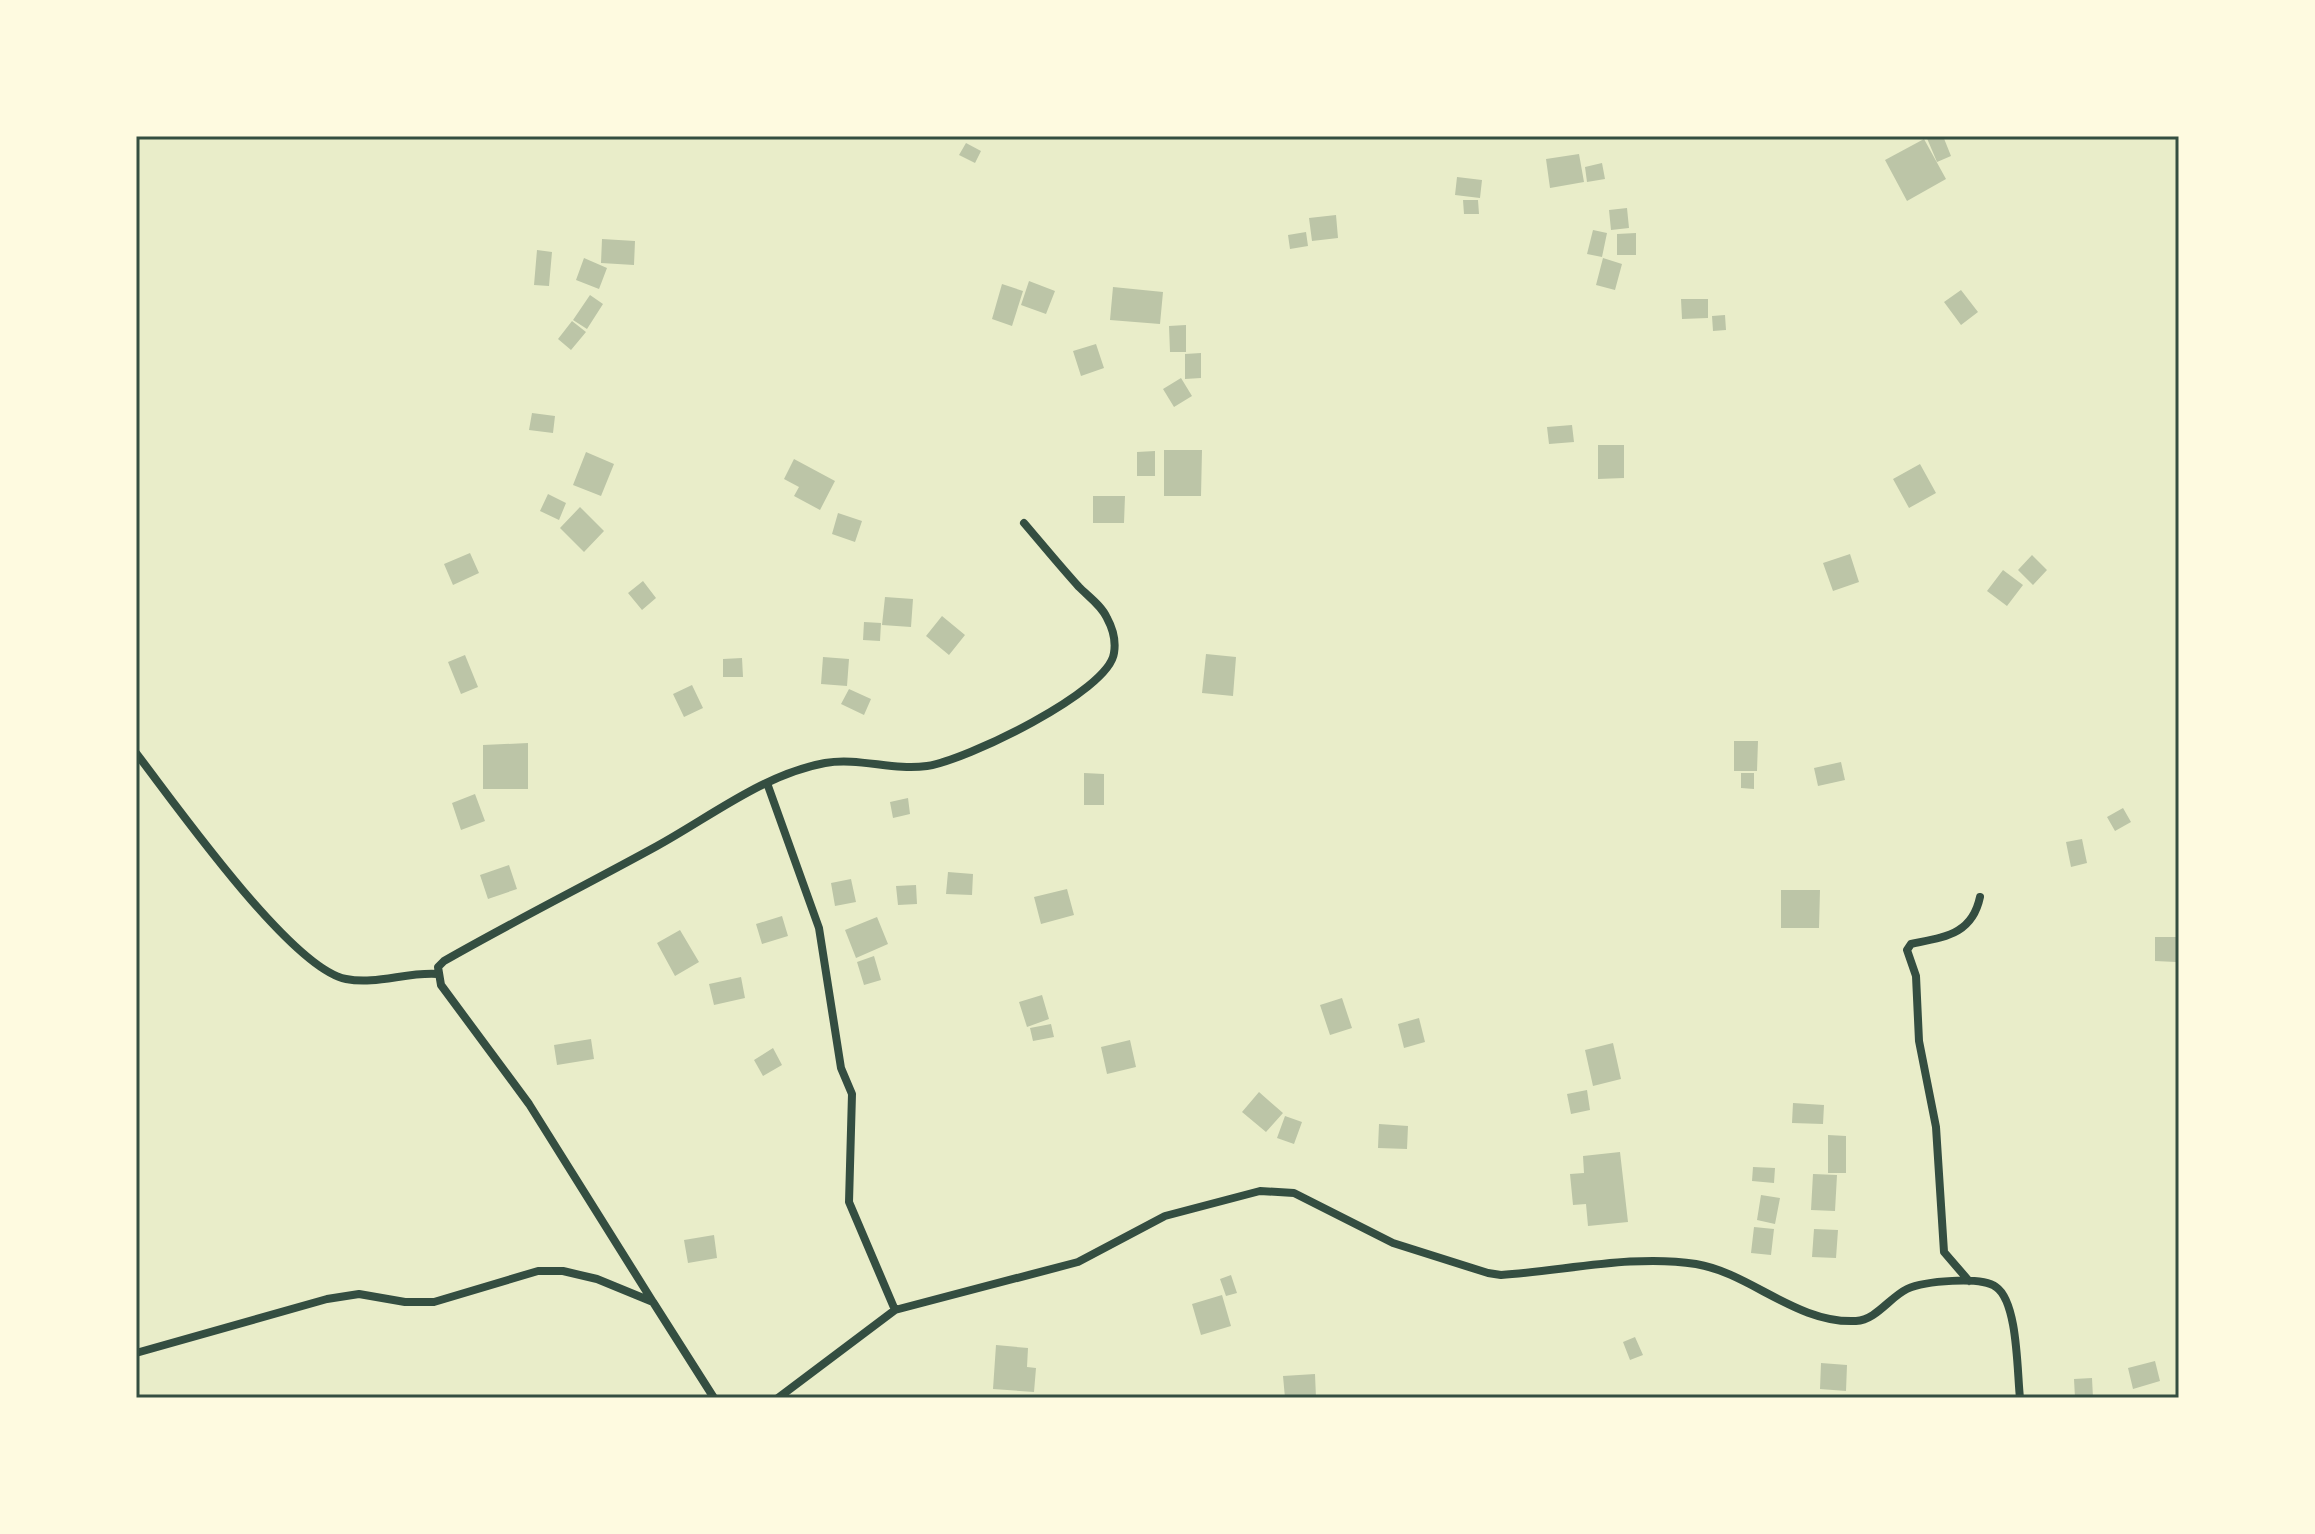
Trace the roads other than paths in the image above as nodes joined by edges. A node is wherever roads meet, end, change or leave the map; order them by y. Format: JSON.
{"nodes":[{"id":1,"x":1024,"y":523,"type":"dead end"},
{"id":2,"x":136,"y":753,"type":"edge"},
{"id":3,"x":767,"y":783,"type":"junction"},
{"id":4,"x":1980,"y":897,"type":"dead end"},
{"id":5,"x":437,"y":974,"type":"junction"},
{"id":6,"x":1969,"y":1281,"type":"junction"},
{"id":7,"x":653,"y":1302,"type":"junction"},
{"id":8,"x":895,"y":1310,"type":"junction"},
{"id":9,"x":136,"y":1353,"type":"edge"},
{"id":10,"x":714,"y":1398,"type":"edge"},
{"id":11,"x":778,"y":1398,"type":"edge"},
{"id":12,"x":2020,"y":1398,"type":"edge"}],
"edges":[{"from":1,"to":3,"type":"street"},
{"from":2,"to":5,"type":"street"},
{"from":3,"to":5,"type":"street"},
{"from":3,"to":8,"type":"street"},
{"from":4,"to":6,"type":"street"},
{"from":5,"to":7,"type":"street"},
{"from":6,"to":8,"type":"street"},
{"from":6,"to":12,"type":"street"},
{"from":7,"to":9,"type":"street"},
{"from":7,"to":10,"type":"street"},
{"from":8,"to":11,"type":"street"}]}
